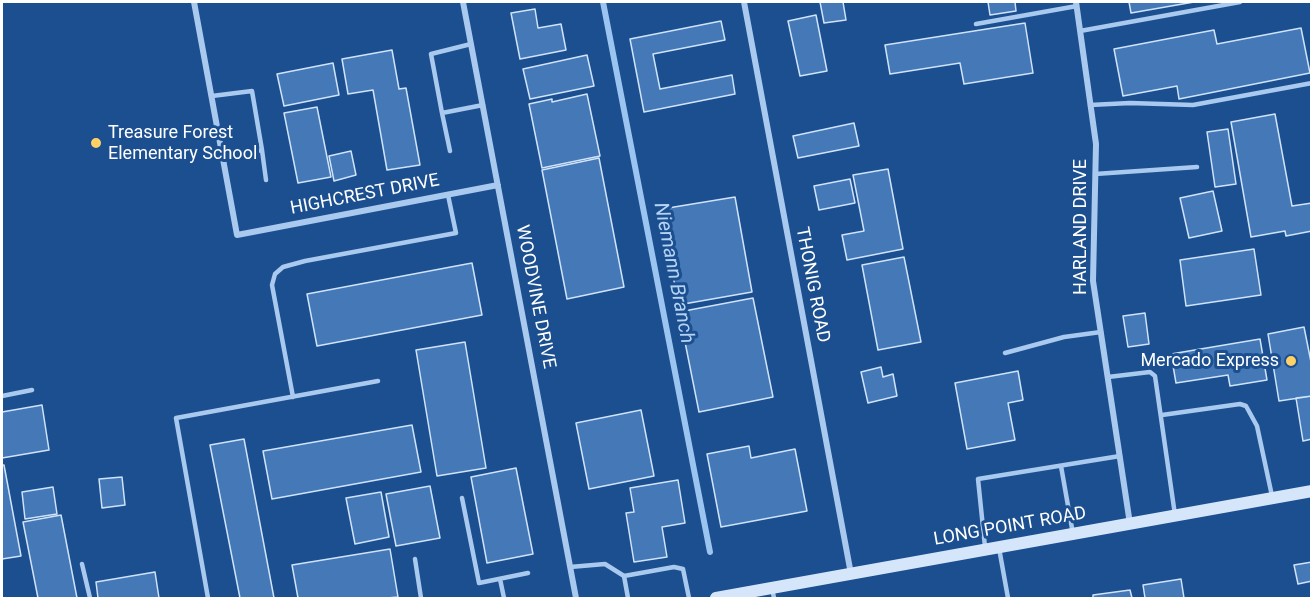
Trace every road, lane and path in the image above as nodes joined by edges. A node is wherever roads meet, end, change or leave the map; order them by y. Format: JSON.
{"nodes":[{"id":1,"x":194,"y":2,"type":"edge"},
{"id":2,"x":463,"y":2,"type":"edge"},
{"id":3,"x":744,"y":2,"type":"edge"},
{"id":4,"x":1240,"y":2,"type":"edge"},
{"id":5,"x":1077,"y":4,"type":"edge"},
{"id":6,"x":976,"y":24,"type":"dead end"},
{"id":7,"x":1080,"y":31,"type":"junction"},
{"id":8,"x":471,"y":44,"type":"junction"},
{"id":9,"x":1311,"y":83,"type":"edge"},
{"id":10,"x":212,"y":96,"type":"junction"},
{"id":11,"x":483,"y":105,"type":"junction"},
{"id":12,"x":1090,"y":105,"type":"junction"},
{"id":13,"x":442,"y":113,"type":"junction"},
{"id":14,"x":262,"y":150,"type":"junction"},
{"id":15,"x":450,"y":151,"type":"dead end"},
{"id":16,"x":222,"y":155,"type":"junction"},
{"id":17,"x":1197,"y":167,"type":"dead end"},
{"id":18,"x":1095,"y":174,"type":"junction"},
{"id":19,"x":266,"y":180,"type":"dead end"},
{"id":20,"x":498,"y":185,"type":"junction"},
{"id":21,"x":448,"y":195,"type":"junction"},
{"id":22,"x":1101,"y":332,"type":"junction"},
{"id":23,"x":1005,"y":353,"type":"dead end"},
{"id":24,"x":1108,"y":377,"type":"junction"},
{"id":25,"x":378,"y":381,"type":"dead end"},
{"id":26,"x":32,"y":390,"type":"dead end"},
{"id":27,"x":2,"y":396,"type":"edge"},
{"id":28,"x":293,"y":396,"type":"junction"},
{"id":29,"x":1162,"y":415,"type":"junction"},
{"id":30,"x":1120,"y":456,"type":"junction"},
{"id":31,"x":1061,"y":466,"type":"junction"},
{"id":32,"x":1311,"y":490,"type":"edge"},
{"id":33,"x":462,"y":498,"type":"dead end"},
{"id":34,"x":1272,"y":498,"type":"junction"},
{"id":35,"x":1175,"y":515,"type":"junction"},
{"id":36,"x":1130,"y":524,"type":"junction"},
{"id":37,"x":1073,"y":534,"type":"junction"},
{"id":38,"x":999,"y":547,"type":"junction"},
{"id":39,"x":985,"y":550,"type":"junction"},
{"id":40,"x":415,"y":559,"type":"dead end"},
{"id":41,"x":82,"y":564,"type":"dead end"},
{"id":42,"x":570,"y":567,"type":"junction"},
{"id":43,"x":528,"y":573,"type":"dead end"},
{"id":44,"x":851,"y":574,"type":"junction"},
{"id":45,"x":624,"y":576,"type":"junction"},
{"id":46,"x":500,"y":579,"type":"junction"},
{"id":47,"x":773,"y":593,"type":"edge"},
{"id":48,"x":90,"y":598,"type":"edge"},
{"id":49,"x":208,"y":598,"type":"edge"},
{"id":50,"x":422,"y":598,"type":"edge"},
{"id":51,"x":504,"y":598,"type":"edge"},
{"id":52,"x":576,"y":598,"type":"edge"},
{"id":53,"x":628,"y":598,"type":"edge"},
{"id":54,"x":689,"y":598,"type":"edge"},
{"id":55,"x":716,"y":598,"type":"edge"},
{"id":56,"x":1008,"y":598,"type":"edge"}],
"edges":[{"from":1,"to":10,"type":"street"},
{"from":2,"to":8,"type":"street","name":"WOODVINE DRIVE"},
{"from":3,"to":44,"type":"street","name":"THONIG ROAD"},
{"from":4,"to":7,"type":"lane"},
{"from":5,"to":6,"type":"lane"},
{"from":5,"to":7,"type":"street","name":"HARLAND DRIVE"},
{"from":7,"to":12,"type":"street","name":"HARLAND DRIVE"},
{"from":8,"to":11,"type":"street","name":"WOODVINE DRIVE"},
{"from":8,"to":13,"type":"lane"},
{"from":9,"to":12,"type":"lane"},
{"from":10,"to":14,"type":"lane"},
{"from":10,"to":16,"type":"street"},
{"from":11,"to":13,"type":"lane"},
{"from":11,"to":20,"type":"street","name":"WOODVINE DRIVE"},
{"from":12,"to":18,"type":"street","name":"HARLAND DRIVE"},
{"from":13,"to":15,"type":"lane"},
{"from":14,"to":16,"type":"lane"},
{"from":14,"to":19,"type":"lane"},
{"from":16,"to":21,"type":"street","name":"HIGHCREST DRIVE"},
{"from":17,"to":18,"type":"lane"},
{"from":18,"to":22,"type":"street","name":"HARLAND DRIVE"},
{"from":20,"to":21,"type":"street","name":"HIGHCREST DRIVE"},
{"from":20,"to":42,"type":"street","name":"WOODVINE DRIVE"},
{"from":21,"to":28,"type":"lane"},
{"from":22,"to":23,"type":"lane"},
{"from":22,"to":24,"type":"street","name":"HARLAND DRIVE"},
{"from":24,"to":29,"type":"lane"},
{"from":24,"to":30,"type":"street","name":"HARLAND DRIVE"},
{"from":25,"to":28,"type":"lane"},
{"from":26,"to":27,"type":"lane"},
{"from":28,"to":49,"type":"lane"},
{"from":29,"to":34,"type":"lane"},
{"from":29,"to":35,"type":"lane"},
{"from":30,"to":31,"type":"lane"},
{"from":30,"to":36,"type":"street","name":"HARLAND DRIVE"},
{"from":31,"to":37,"type":"lane"},
{"from":31,"to":39,"type":"lane"},
{"from":32,"to":34,"type":"main road","name":"LONG POINT ROAD"},
{"from":33,"to":46,"type":"lane"},
{"from":34,"to":35,"type":"main road","name":"LONG POINT ROAD"},
{"from":35,"to":36,"type":"main road","name":"LONG POINT ROAD"},
{"from":36,"to":37,"type":"main road","name":"LONG POINT ROAD"},
{"from":37,"to":38,"type":"main road","name":"LONG POINT ROAD"},
{"from":38,"to":39,"type":"main road","name":"LONG POINT ROAD"},
{"from":38,"to":56,"type":"lane"},
{"from":39,"to":44,"type":"main road","name":"LONG POINT ROAD"},
{"from":40,"to":50,"type":"lane"},
{"from":41,"to":48,"type":"lane"},
{"from":42,"to":45,"type":"lane"},
{"from":42,"to":52,"type":"street","name":"WOODVINE DRIVE"},
{"from":43,"to":46,"type":"lane"},
{"from":44,"to":47,"type":"main road","name":"LONG POINT ROAD"},
{"from":45,"to":53,"type":"lane"},
{"from":45,"to":54,"type":"lane"},
{"from":46,"to":51,"type":"lane"},
{"from":47,"to":55,"type":"main road","name":"LONG POINT ROAD"}]}
